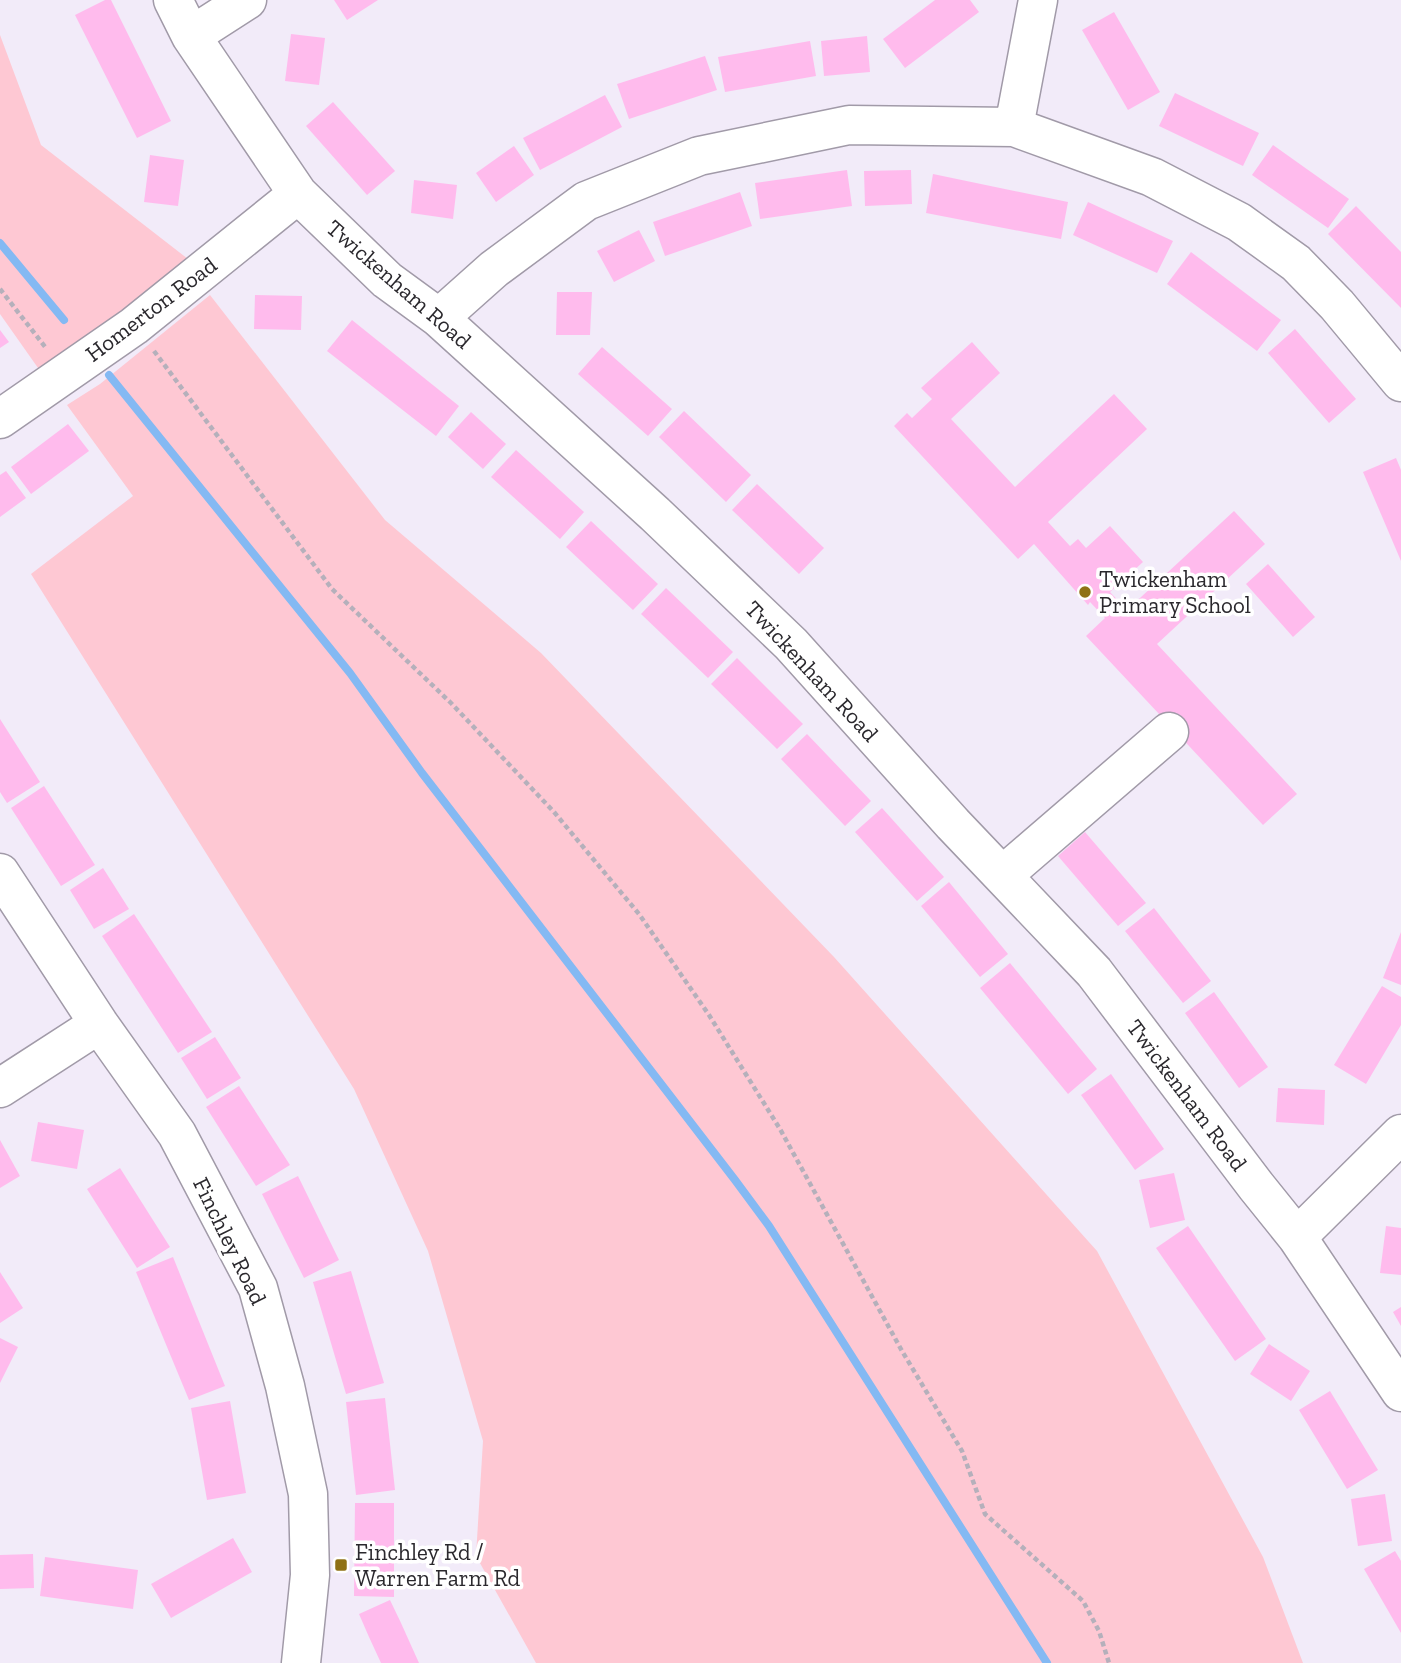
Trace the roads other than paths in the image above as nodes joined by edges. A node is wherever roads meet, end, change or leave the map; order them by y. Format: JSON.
{"nodes":[{"id":1,"x":173,"y":0,"type":"edge"},
{"id":2,"x":247,"y":0,"type":"edge"},
{"id":3,"x":1038,"y":0,"type":"edge"},
{"id":4,"x":191,"y":36,"type":"junction"},
{"id":5,"x":1014,"y":127,"type":"junction"},
{"id":6,"x":298,"y":194,"type":"junction"},
{"id":7,"x":439,"y":318,"type":"junction"},
{"id":8,"x":1401,"y":382,"type":"edge"},
{"id":9,"x":0,"y":419,"type":"edge"},
{"id":10,"x":1169,"y":732,"type":"dead end"},
{"id":11,"x":0,"y":873,"type":"edge"},
{"id":12,"x":1003,"y":875,"type":"junction"},
{"id":13,"x":99,"y":1024,"type":"junction"},
{"id":14,"x":0,"y":1088,"type":"edge"},
{"id":15,"x":1401,"y":1134,"type":"edge"},
{"id":16,"x":1297,"y":1237,"type":"junction"},
{"id":17,"x":1401,"y":1392,"type":"edge"},
{"id":18,"x":301,"y":1663,"type":"edge"}],
"edges":[{"from":1,"to":4,"type":"street","name":"Twickenham Road"},
{"from":2,"to":4,"type":"street"},
{"from":3,"to":5,"type":"street"},
{"from":4,"to":6,"type":"street","name":"Twickenham Road"},
{"from":5,"to":7,"type":"street"},
{"from":5,"to":8,"type":"street"},
{"from":6,"to":7,"type":"street","name":"Twickenham Road"},
{"from":6,"to":9,"type":"street","name":"Homerton Road"},
{"from":7,"to":12,"type":"street","name":"Twickenham Road"},
{"from":10,"to":12,"type":"street"},
{"from":11,"to":13,"type":"street","name":"Finchley Road"},
{"from":12,"to":16,"type":"street","name":"Twickenham Road"},
{"from":13,"to":14,"type":"street"},
{"from":13,"to":18,"type":"street","name":"Finchley Road"},
{"from":15,"to":16,"type":"street"},
{"from":16,"to":17,"type":"street","name":"Twickenham Road"}]}
